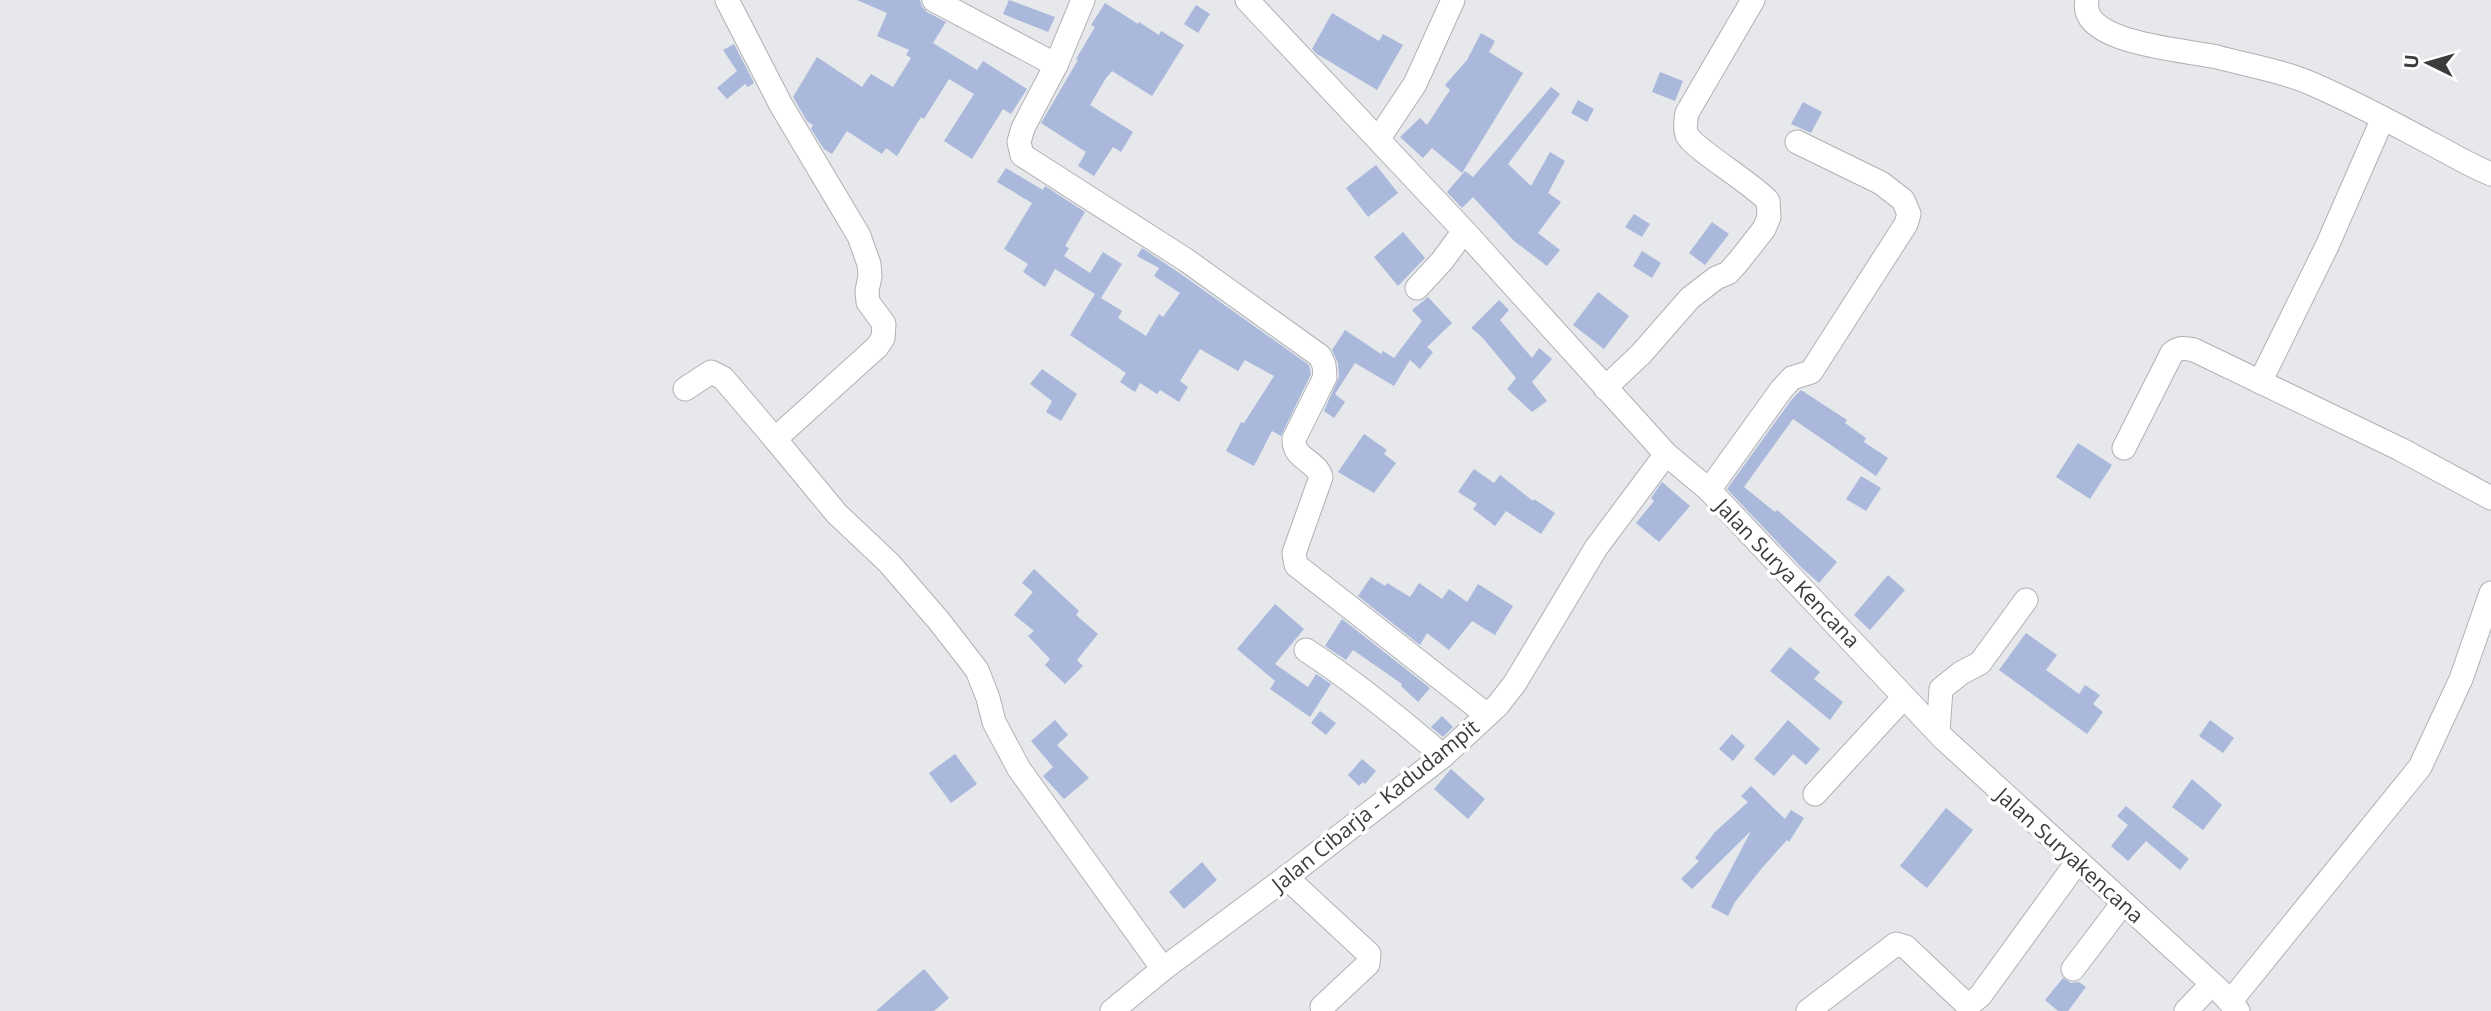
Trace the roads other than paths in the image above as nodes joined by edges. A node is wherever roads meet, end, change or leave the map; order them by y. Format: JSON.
{"nodes":[{"id":1,"x":727,"y":0,"type":"edge"},
{"id":2,"x":934,"y":0,"type":"edge"},
{"id":3,"x":1083,"y":0,"type":"edge"},
{"id":4,"x":1247,"y":0,"type":"edge"},
{"id":5,"x":1453,"y":0,"type":"edge"},
{"id":6,"x":1753,"y":0,"type":"edge"},
{"id":7,"x":2087,"y":0,"type":"edge"},
{"id":8,"x":1056,"y":65,"type":"junction"},
{"id":9,"x":2383,"y":118,"type":"junction"},
{"id":10,"x":1379,"y":138,"type":"junction"},
{"id":11,"x":1797,"y":142,"type":"dead end"},
{"id":12,"x":2491,"y":174,"type":"edge"},
{"id":13,"x":1465,"y":231,"type":"junction"},
{"id":14,"x":1417,"y":288,"type":"dead end"},
{"id":15,"x":2260,"y":382,"type":"junction"},
{"id":16,"x":1605,"y":387,"type":"junction"},
{"id":17,"x":685,"y":389,"type":"dead end"},
{"id":18,"x":775,"y":439,"type":"junction"},
{"id":19,"x":2123,"y":448,"type":"dead end"},
{"id":20,"x":1666,"y":454,"type":"junction"},
{"id":21,"x":1709,"y":491,"type":"junction"},
{"id":22,"x":2491,"y":498,"type":"edge"},
{"id":23,"x":2491,"y":593,"type":"edge"},
{"id":24,"x":2026,"y":600,"type":"dead end"},
{"id":25,"x":1306,"y":650,"type":"dead end"},
{"id":26,"x":1904,"y":697,"type":"junction"},
{"id":27,"x":1487,"y":715,"type":"junction"},
{"id":28,"x":1938,"y":732,"type":"junction"},
{"id":29,"x":1443,"y":756,"type":"junction"},
{"id":30,"x":1815,"y":794,"type":"dead end"},
{"id":31,"x":2078,"y":861,"type":"junction"},
{"id":32,"x":1286,"y":877,"type":"junction"},
{"id":33,"x":2123,"y":903,"type":"junction"},
{"id":34,"x":1163,"y":969,"type":"junction"},
{"id":35,"x":2073,"y":969,"type":"dead end"},
{"id":36,"x":2212,"y":984,"type":"junction"},
{"id":37,"x":1322,"y":1007,"type":"dead end"},
{"id":38,"x":1971,"y":1007,"type":"edge"},
{"id":39,"x":2234,"y":1007,"type":"edge"},
{"id":40,"x":1112,"y":1011,"type":"edge"},
{"id":41,"x":1808,"y":1011,"type":"edge"},
{"id":42,"x":2186,"y":1011,"type":"edge"}],
"edges":[{"from":1,"to":18,"type":"street"},
{"from":2,"to":8,"type":"street"},
{"from":3,"to":8,"type":"street"},
{"from":4,"to":10,"type":"street","name":"Jalan Surya Kencana"},
{"from":5,"to":10,"type":"street"},
{"from":6,"to":16,"type":"street"},
{"from":7,"to":9,"type":"street"},
{"from":8,"to":27,"type":"street"},
{"from":9,"to":12,"type":"street"},
{"from":9,"to":15,"type":"street"},
{"from":10,"to":13,"type":"street","name":"Jalan Surya Kencana"},
{"from":11,"to":21,"type":"street"},
{"from":13,"to":14,"type":"street"},
{"from":13,"to":16,"type":"street","name":"Jalan Surya Kencana"},
{"from":15,"to":19,"type":"street"},
{"from":15,"to":22,"type":"street"},
{"from":16,"to":20,"type":"street","name":"Jalan Surya Kencana"},
{"from":17,"to":18,"type":"street"},
{"from":18,"to":34,"type":"street"},
{"from":20,"to":21,"type":"street","name":"Jalan Surya Kencana"},
{"from":20,"to":27,"type":"street","name":"Jalan Cibarja - Kadudampit"},
{"from":21,"to":26,"type":"street","name":"Jalan Surya Kencana"},
{"from":23,"to":39,"type":"street"},
{"from":24,"to":28,"type":"street"},
{"from":25,"to":29,"type":"street"},
{"from":26,"to":28,"type":"street","name":"Jalan Suryakencana"},
{"from":26,"to":30,"type":"street"},
{"from":27,"to":29,"type":"street","name":"Jalan Cibarja - Kadudampit"},
{"from":28,"to":31,"type":"street","name":"Jalan Suryakencana"},
{"from":29,"to":32,"type":"street","name":"Jalan Cibarja - Kadudampit"},
{"from":31,"to":33,"type":"street","name":"Jalan Suryakencana"},
{"from":31,"to":38,"type":"street"},
{"from":32,"to":34,"type":"street","name":"Jalan Cibarja - Kadudampit"},
{"from":32,"to":37,"type":"street"},
{"from":33,"to":35,"type":"street"},
{"from":33,"to":36,"type":"street","name":"Jalan Suryakencana"},
{"from":34,"to":40,"type":"street","name":"Jalan Cibarja - Kadudampit"},
{"from":36,"to":39,"type":"street","name":"Jalan Suryakencana"},
{"from":36,"to":42,"type":"street"},
{"from":38,"to":41,"type":"street"}]}
